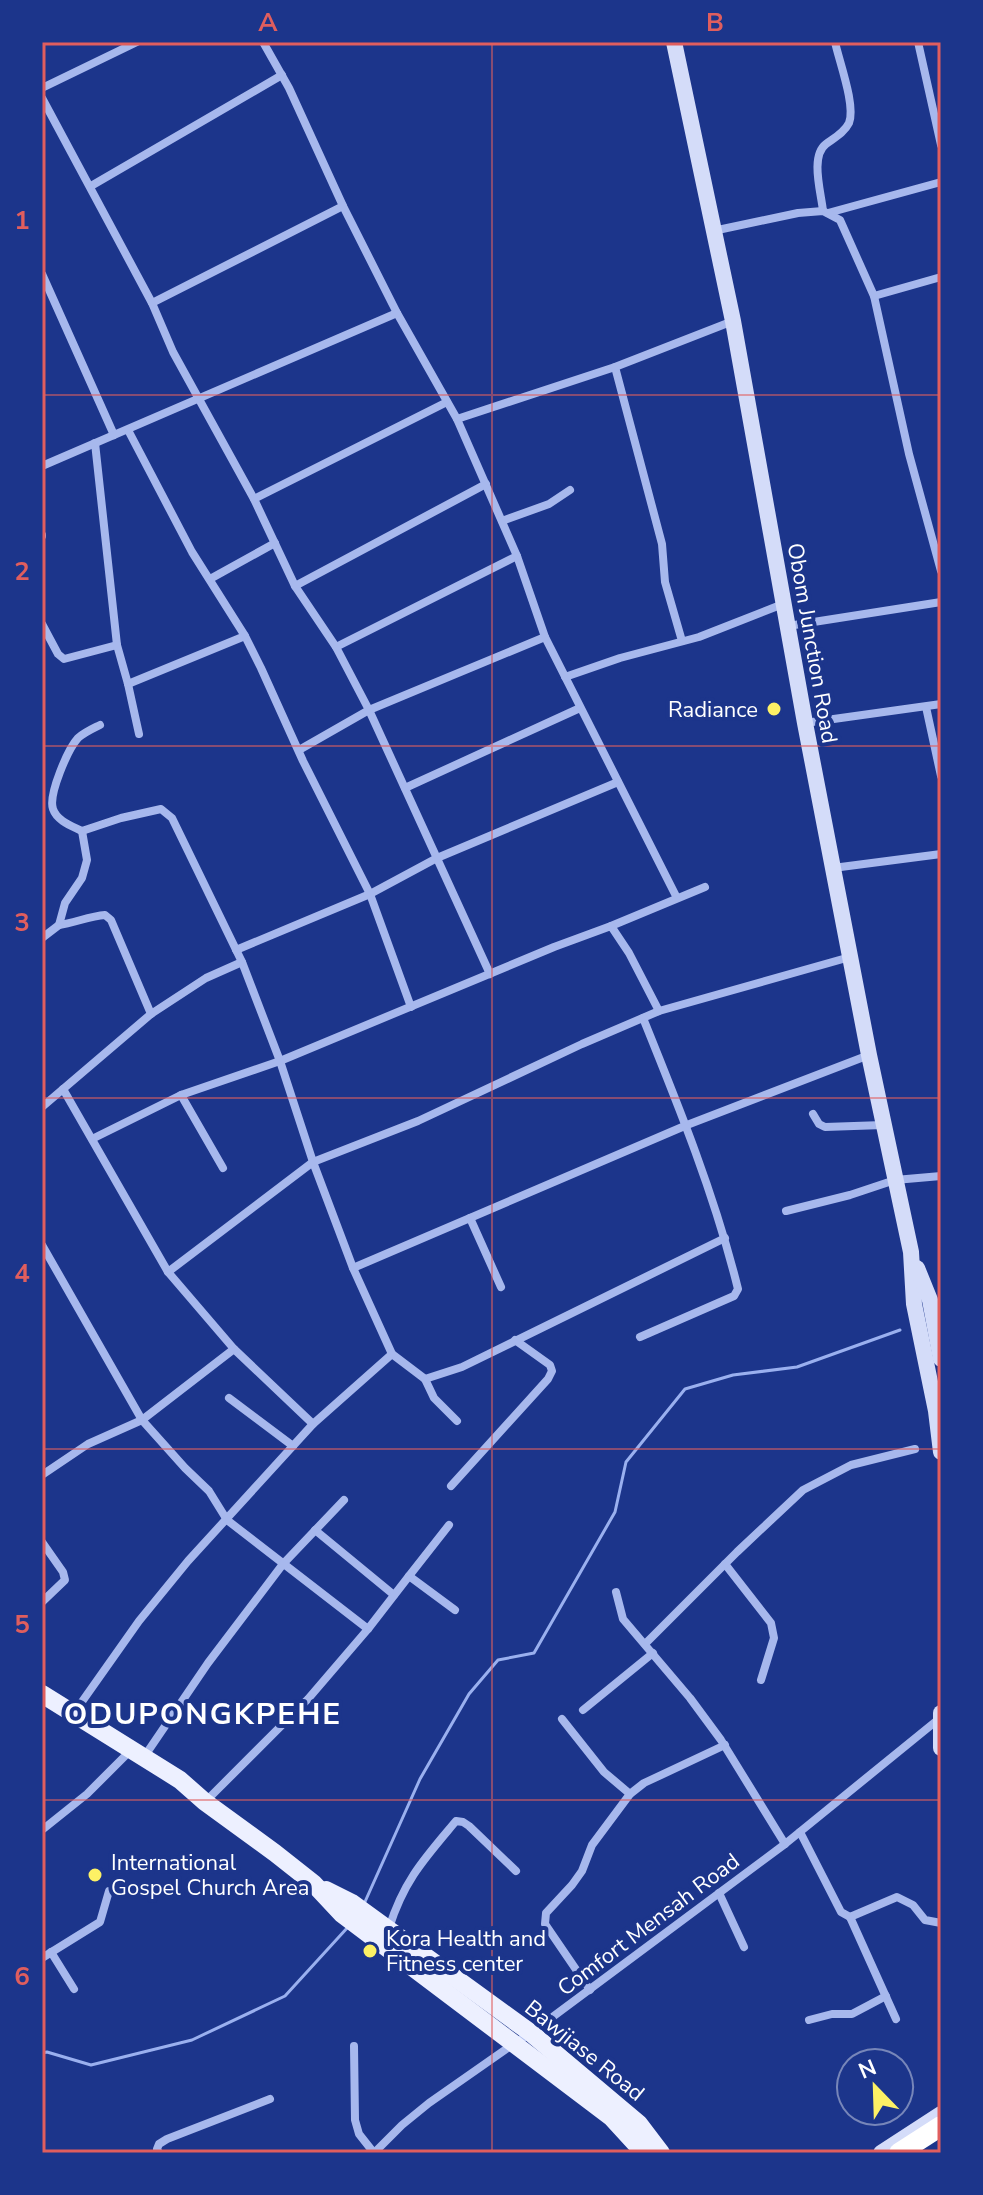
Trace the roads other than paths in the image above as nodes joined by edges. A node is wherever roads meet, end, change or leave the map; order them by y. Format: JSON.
{"nodes":[{"id":1,"x":137,"y":42,"type":"edge"},
{"id":2,"x":263,"y":42,"type":"edge"},
{"id":3,"x":674,"y":42,"type":"edge"},
{"id":4,"x":835,"y":42,"type":"edge"},
{"id":5,"x":918,"y":42,"type":"edge"},
{"id":6,"x":282,"y":75,"type":"junction"},
{"id":7,"x":42,"y":88,"type":"edge"},
{"id":8,"x":42,"y":98,"type":"edge"},
{"id":9,"x":941,"y":145,"type":"edge"},
{"id":10,"x":941,"y":182,"type":"edge"},
{"id":11,"x":91,"y":186,"type":"junction"},
{"id":12,"x":343,"y":206,"type":"junction"},
{"id":13,"x":825,"y":212,"type":"junction"},
{"id":14,"x":713,"y":231,"type":"junction"},
{"id":15,"x":42,"y":274,"type":"edge"},
{"id":16,"x":941,"y":277,"type":"edge"},
{"id":17,"x":874,"y":296,"type":"junction"},
{"id":18,"x":152,"y":303,"type":"junction"},
{"id":19,"x":397,"y":313,"type":"junction"},
{"id":20,"x":733,"y":321,"type":"junction"},
{"id":21,"x":615,"y":367,"type":"junction"},
{"id":22,"x":200,"y":399,"type":"junction"},
{"id":23,"x":447,"y":402,"type":"junction"},
{"id":24,"x":457,"y":419,"type":"junction"},
{"id":25,"x":128,"y":430,"type":"junction"},
{"id":26,"x":114,"y":435,"type":"junction"},
{"id":27,"x":95,"y":443,"type":"junction"},
{"id":28,"x":42,"y":466,"type":"edge"},
{"id":29,"x":486,"y":484,"type":"junction"},
{"id":30,"x":570,"y":490,"type":"dead end"},
{"id":31,"x":254,"y":499,"type":"junction"},
{"id":32,"x":502,"y":521,"type":"junction"},
{"id":33,"x":275,"y":543,"type":"junction"},
{"id":34,"x":517,"y":556,"type":"junction"},
{"id":35,"x":941,"y":571,"type":"edge"},
{"id":36,"x":210,"y":579,"type":"junction"},
{"id":37,"x":295,"y":586,"type":"junction"},
{"id":38,"x":941,"y":602,"type":"edge"},
{"id":39,"x":783,"y":604,"type":"junction"},
{"id":40,"x":42,"y":624,"type":"edge"},
{"id":41,"x":787,"y":626,"type":"junction"},
{"id":42,"x":245,"y":636,"type":"junction"},
{"id":43,"x":545,"y":637,"type":"junction"},
{"id":44,"x":682,"y":641,"type":"junction"},
{"id":45,"x":117,"y":645,"type":"junction"},
{"id":46,"x":336,"y":647,"type":"junction"},
{"id":47,"x":565,"y":677,"type":"junction"},
{"id":48,"x":128,"y":684,"type":"junction"},
{"id":49,"x":941,"y":704,"type":"edge"},
{"id":50,"x":926,"y":707,"type":"junction"},
{"id":51,"x":580,"y":708,"type":"junction"},
{"id":52,"x":369,"y":710,"type":"junction"},
{"id":53,"x":805,"y":723,"type":"junction"},
{"id":54,"x":100,"y":725,"type":"dead end"},
{"id":55,"x":139,"y":734,"type":"dead end"},
{"id":56,"x":299,"y":750,"type":"junction"},
{"id":57,"x":941,"y":776,"type":"edge"},
{"id":58,"x":618,"y":782,"type":"junction"},
{"id":59,"x":405,"y":788,"type":"junction"},
{"id":60,"x":82,"y":831,"type":"junction"},
{"id":61,"x":941,"y":854,"type":"edge"},
{"id":62,"x":437,"y":858,"type":"junction"},
{"id":63,"x":833,"y":868,"type":"junction"},
{"id":64,"x":705,"y":887,"type":"dead end"},
{"id":65,"x":370,"y":894,"type":"junction"},
{"id":66,"x":677,"y":898,"type":"junction"},
{"id":67,"x":59,"y":925,"type":"junction"},
{"id":68,"x":611,"y":926,"type":"junction"},
{"id":69,"x":42,"y":938,"type":"edge"},
{"id":70,"x":236,"y":950,"type":"junction"},
{"id":71,"x":851,"y":957,"type":"junction"},
{"id":72,"x":242,"y":962,"type":"junction"},
{"id":73,"x":490,"y":974,"type":"junction"},
{"id":74,"x":411,"y":1007,"type":"junction"},
{"id":75,"x":659,"y":1011,"type":"junction"},
{"id":76,"x":151,"y":1014,"type":"junction"},
{"id":77,"x":643,"y":1018,"type":"junction"},
{"id":78,"x":869,"y":1055,"type":"junction"},
{"id":79,"x":280,"y":1061,"type":"junction"},
{"id":80,"x":63,"y":1089,"type":"junction"},
{"id":81,"x":181,"y":1095,"type":"junction"},
{"id":82,"x":43,"y":1104,"type":"edge"},
{"id":83,"x":813,"y":1114,"type":"dead end"},
{"id":84,"x":687,"y":1125,"type":"junction"},
{"id":85,"x":883,"y":1125,"type":"junction"},
{"id":86,"x":92,"y":1139,"type":"junction"},
{"id":87,"x":313,"y":1162,"type":"junction"},
{"id":88,"x":223,"y":1168,"type":"dead end"},
{"id":89,"x":941,"y":1176,"type":"edge"},
{"id":90,"x":895,"y":1180,"type":"junction"},
{"id":91,"x":786,"y":1211,"type":"dead end"},
{"id":92,"x":470,"y":1218,"type":"junction"},
{"id":93,"x":725,"y":1238,"type":"junction"},
{"id":94,"x":42,"y":1245,"type":"edge"},
{"id":95,"x":911,"y":1252,"type":"junction"},
{"id":96,"x":353,"y":1268,"type":"junction"},
{"id":97,"x":168,"y":1272,"type":"junction"},
{"id":98,"x":501,"y":1287,"type":"dead end"},
{"id":99,"x":640,"y":1337,"type":"dead end"},
{"id":100,"x":515,"y":1340,"type":"junction"},
{"id":101,"x":234,"y":1349,"type":"junction"},
{"id":102,"x":392,"y":1354,"type":"junction"},
{"id":103,"x":941,"y":1359,"type":"edge"},
{"id":104,"x":425,"y":1379,"type":"junction"},
{"id":105,"x":229,"y":1398,"type":"dead end"},
{"id":106,"x":142,"y":1420,"type":"junction"},
{"id":107,"x":457,"y":1421,"type":"dead end"},
{"id":108,"x":313,"y":1424,"type":"junction"},
{"id":109,"x":293,"y":1446,"type":"junction"},
{"id":110,"x":915,"y":1449,"type":"dead end"},
{"id":111,"x":941,"y":1452,"type":"edge"},
{"id":112,"x":42,"y":1475,"type":"edge"},
{"id":113,"x":451,"y":1486,"type":"dead end"},
{"id":114,"x":344,"y":1500,"type":"dead end"},
{"id":115,"x":227,"y":1520,"type":"junction"},
{"id":116,"x":449,"y":1525,"type":"dead end"},
{"id":117,"x":315,"y":1530,"type":"junction"},
{"id":118,"x":42,"y":1542,"type":"edge"},
{"id":119,"x":283,"y":1564,"type":"junction"},
{"id":120,"x":725,"y":1564,"type":"junction"},
{"id":121,"x":409,"y":1576,"type":"junction"},
{"id":122,"x":616,"y":1592,"type":"dead end"},
{"id":123,"x":394,"y":1595,"type":"junction"},
{"id":124,"x":42,"y":1602,"type":"edge"},
{"id":125,"x":455,"y":1610,"type":"dead end"},
{"id":126,"x":368,"y":1629,"type":"junction"},
{"id":127,"x":645,"y":1644,"type":"junction"},
{"id":128,"x":653,"y":1653,"type":"junction"},
{"id":129,"x":761,"y":1680,"type":"dead end"},
{"id":130,"x":42,"y":1694,"type":"edge"},
{"id":131,"x":583,"y":1710,"type":"dead end"},
{"id":132,"x":74,"y":1713,"type":"junction"},
{"id":133,"x":941,"y":1716,"type":"edge"},
{"id":134,"x":562,"y":1719,"type":"dead end"},
{"id":135,"x":725,"y":1745,"type":"junction"},
{"id":136,"x":941,"y":1748,"type":"edge"},
{"id":137,"x":138,"y":1753,"type":"junction"},
{"id":138,"x":630,"y":1794,"type":"junction"},
{"id":139,"x":205,"y":1802,"type":"junction"},
{"id":140,"x":42,"y":1830,"type":"edge"},
{"id":141,"x":800,"y":1832,"type":"junction"},
{"id":142,"x":785,"y":1844,"type":"junction"},
{"id":143,"x":516,"y":1871,"type":"dead end"},
{"id":144,"x":109,"y":1891,"type":"dead end"},
{"id":145,"x":719,"y":1893,"type":"junction"},
{"id":146,"x":850,"y":1917,"type":"junction"},
{"id":147,"x":366,"y":1922,"type":"junction"},
{"id":148,"x":941,"y":1923,"type":"edge"},
{"id":149,"x":389,"y":1929,"type":"junction"},
{"id":150,"x":744,"y":1947,"type":"dead end"},
{"id":151,"x":51,"y":1952,"type":"junction"},
{"id":152,"x":42,"y":1958,"type":"edge"},
{"id":153,"x":74,"y":1989,"type":"dead end"},
{"id":154,"x":590,"y":1990,"type":"junction"},
{"id":155,"x":886,"y":1996,"type":"junction"},
{"id":156,"x":896,"y":2019,"type":"dead end"},
{"id":157,"x":809,"y":2020,"type":"dead end"},
{"id":158,"x":523,"y":2038,"type":"junction"},
{"id":159,"x":354,"y":2046,"type":"dead end"},
{"id":160,"x":270,"y":2099,"type":"dead end"},
{"id":161,"x":941,"y":2114,"type":"edge"},
{"id":162,"x":941,"y":2126,"type":"edge"},
{"id":163,"x":941,"y":2141,"type":"edge"},
{"id":164,"x":159,"y":2153,"type":"edge"},
{"id":165,"x":374,"y":2153,"type":"edge"},
{"id":166,"x":644,"y":2153,"type":"edge"},
{"id":167,"x":661,"y":2153,"type":"edge"},
{"id":168,"x":881,"y":2153,"type":"edge"},
{"id":169,"x":899,"y":2153,"type":"edge"},
{"id":170,"x":922,"y":2153,"type":"edge"}],
"edges":[{"from":1,"to":7,"type":"street"},
{"from":2,"to":6,"type":"street"},
{"from":3,"to":14,"type":"main road","name":"Obom Junction Road"},
{"from":4,"to":13,"type":"street"},
{"from":5,"to":9,"type":"street"},
{"from":6,"to":11,"type":"street"},
{"from":6,"to":12,"type":"street"},
{"from":8,"to":11,"type":"street"},
{"from":10,"to":13,"type":"street"},
{"from":11,"to":18,"type":"street"},
{"from":12,"to":18,"type":"street"},
{"from":12,"to":19,"type":"street"},
{"from":13,"to":14,"type":"street"},
{"from":13,"to":17,"type":"street"},
{"from":14,"to":20,"type":"main road","name":"Obom Junction Road"},
{"from":15,"to":26,"type":"street"},
{"from":16,"to":17,"type":"street"},
{"from":17,"to":35,"type":"street"},
{"from":18,"to":22,"type":"street"},
{"from":19,"to":22,"type":"street"},
{"from":19,"to":23,"type":"street"},
{"from":20,"to":21,"type":"street"},
{"from":20,"to":39,"type":"main road","name":"Obom Junction Road"},
{"from":21,"to":24,"type":"street"},
{"from":21,"to":44,"type":"street"},
{"from":22,"to":25,"type":"street"},
{"from":22,"to":31,"type":"street"},
{"from":23,"to":24,"type":"street"},
{"from":23,"to":31,"type":"street"},
{"from":24,"to":29,"type":"street"},
{"from":25,"to":26,"type":"street"},
{"from":25,"to":36,"type":"street"},
{"from":26,"to":27,"type":"street"},
{"from":27,"to":28,"type":"street"},
{"from":27,"to":45,"type":"street"},
{"from":29,"to":32,"type":"street"},
{"from":29,"to":37,"type":"street"},
{"from":30,"to":32,"type":"street"},
{"from":31,"to":33,"type":"street"},
{"from":32,"to":34,"type":"street"},
{"from":33,"to":36,"type":"street"},
{"from":33,"to":37,"type":"street"},
{"from":34,"to":43,"type":"street"},
{"from":34,"to":46,"type":"street"},
{"from":36,"to":42,"type":"street"},
{"from":37,"to":46,"type":"street"},
{"from":38,"to":41,"type":"street"},
{"from":39,"to":41,"type":"main road","name":"Obom Junction Road"},
{"from":39,"to":44,"type":"street"},
{"from":40,"to":45,"type":"street"},
{"from":41,"to":53,"type":"main road","name":"Obom Junction Road"},
{"from":42,"to":48,"type":"street"},
{"from":42,"to":56,"type":"street"},
{"from":43,"to":47,"type":"street"},
{"from":43,"to":52,"type":"street"},
{"from":44,"to":47,"type":"street"},
{"from":45,"to":48,"type":"street"},
{"from":46,"to":52,"type":"street"},
{"from":47,"to":51,"type":"street"},
{"from":48,"to":55,"type":"street"},
{"from":49,"to":50,"type":"street"},
{"from":50,"to":53,"type":"street"},
{"from":50,"to":57,"type":"street"},
{"from":51,"to":58,"type":"street"},
{"from":51,"to":59,"type":"street"},
{"from":52,"to":56,"type":"street"},
{"from":52,"to":59,"type":"street"},
{"from":53,"to":63,"type":"main road","name":"Obom Junction Road"},
{"from":54,"to":60,"type":"street"},
{"from":56,"to":65,"type":"street"},
{"from":58,"to":62,"type":"street"},
{"from":58,"to":66,"type":"street"},
{"from":59,"to":62,"type":"street"},
{"from":60,"to":67,"type":"street"},
{"from":60,"to":70,"type":"street"},
{"from":61,"to":63,"type":"street"},
{"from":62,"to":65,"type":"street"},
{"from":62,"to":73,"type":"street"},
{"from":63,"to":71,"type":"main road","name":"Obom Junction Road"},
{"from":64,"to":66,"type":"street"},
{"from":65,"to":70,"type":"street"},
{"from":65,"to":74,"type":"street"},
{"from":66,"to":68,"type":"street"},
{"from":67,"to":69,"type":"street"},
{"from":67,"to":76,"type":"street"},
{"from":68,"to":73,"type":"street"},
{"from":68,"to":75,"type":"street"},
{"from":70,"to":72,"type":"street"},
{"from":71,"to":75,"type":"street"},
{"from":71,"to":78,"type":"main road","name":"Obom Junction Road"},
{"from":72,"to":76,"type":"street"},
{"from":72,"to":79,"type":"street"},
{"from":73,"to":74,"type":"street"},
{"from":74,"to":79,"type":"street"},
{"from":75,"to":77,"type":"street"},
{"from":76,"to":80,"type":"street"},
{"from":77,"to":84,"type":"street"},
{"from":77,"to":87,"type":"street"},
{"from":78,"to":84,"type":"street"},
{"from":78,"to":85,"type":"main road","name":"Obom Junction Road"},
{"from":79,"to":81,"type":"street"},
{"from":79,"to":87,"type":"street"},
{"from":80,"to":82,"type":"street"},
{"from":80,"to":86,"type":"street"},
{"from":81,"to":86,"type":"street"},
{"from":81,"to":88,"type":"street"},
{"from":83,"to":85,"type":"street"},
{"from":84,"to":92,"type":"street"},
{"from":84,"to":93,"type":"street"},
{"from":85,"to":90,"type":"main road","name":"Obom Junction Road"},
{"from":86,"to":97,"type":"street"},
{"from":87,"to":96,"type":"street"},
{"from":87,"to":97,"type":"street"},
{"from":89,"to":90,"type":"street"},
{"from":90,"to":91,"type":"street"},
{"from":90,"to":95,"type":"main road","name":"Obom Junction Road"},
{"from":92,"to":96,"type":"street"},
{"from":92,"to":98,"type":"street"},
{"from":93,"to":99,"type":"street"},
{"from":93,"to":100,"type":"street"},
{"from":94,"to":106,"type":"street"},
{"from":95,"to":103,"type":"main road","name":"Obom Junction Road"},
{"from":95,"to":111,"type":"main road","name":"Obom Junction Road"},
{"from":96,"to":102,"type":"street"},
{"from":97,"to":101,"type":"street"},
{"from":100,"to":104,"type":"street"},
{"from":100,"to":113,"type":"street"},
{"from":101,"to":106,"type":"street"},
{"from":101,"to":108,"type":"street"},
{"from":102,"to":104,"type":"street"},
{"from":102,"to":108,"type":"street"},
{"from":104,"to":107,"type":"street"},
{"from":105,"to":109,"type":"street"},
{"from":106,"to":112,"type":"street"},
{"from":106,"to":115,"type":"street"},
{"from":108,"to":109,"type":"street"},
{"from":109,"to":115,"type":"street"},
{"from":110,"to":120,"type":"street"},
{"from":114,"to":117,"type":"street"},
{"from":115,"to":119,"type":"street"},
{"from":115,"to":132,"type":"street"},
{"from":116,"to":121,"type":"street"},
{"from":117,"to":119,"type":"street"},
{"from":117,"to":123,"type":"street"},
{"from":118,"to":124,"type":"street"},
{"from":119,"to":126,"type":"street"},
{"from":119,"to":137,"type":"street"},
{"from":120,"to":127,"type":"street"},
{"from":120,"to":129,"type":"street"},
{"from":121,"to":123,"type":"street"},
{"from":121,"to":125,"type":"street"},
{"from":122,"to":127,"type":"street"},
{"from":123,"to":126,"type":"street"},
{"from":126,"to":139,"type":"street"},
{"from":127,"to":128,"type":"street"},
{"from":128,"to":131,"type":"street"},
{"from":128,"to":135,"type":"street"},
{"from":130,"to":132,"type":"main road","name":"Bawjiase Road"},
{"from":132,"to":137,"type":"main road","name":"Bawjiase Road"},
{"from":133,"to":136,"type":"main road"},
{"from":133,"to":141,"type":"street","name":"Comfort Mensah Road"},
{"from":134,"to":138,"type":"street"},
{"from":135,"to":138,"type":"street"},
{"from":135,"to":142,"type":"street"},
{"from":137,"to":139,"type":"main road","name":"Bawjiase Road"},
{"from":137,"to":140,"type":"street"},
{"from":138,"to":154,"type":"street"},
{"from":139,"to":147,"type":"main road","name":"Bawjiase Road"},
{"from":141,"to":142,"type":"street","name":"Comfort Mensah Road"},
{"from":141,"to":146,"type":"street"},
{"from":142,"to":145,"type":"street","name":"Comfort Mensah Road"},
{"from":143,"to":149,"type":"street"},
{"from":144,"to":151,"type":"street"},
{"from":145,"to":150,"type":"street"},
{"from":145,"to":154,"type":"street","name":"Comfort Mensah Road"},
{"from":146,"to":148,"type":"street"},
{"from":146,"to":155,"type":"street"},
{"from":147,"to":149,"type":"main road","name":"Bawjiase Road"},
{"from":147,"to":158,"type":"main road","name":"Bawjiase Road"},
{"from":149,"to":158,"type":"main road","name":"Bawjiase Road"},
{"from":151,"to":152,"type":"street"},
{"from":151,"to":153,"type":"street"},
{"from":154,"to":158,"type":"street","name":"Comfort Mensah Road"},
{"from":155,"to":156,"type":"street"},
{"from":155,"to":157,"type":"street"},
{"from":158,"to":165,"type":"street","name":"Comfort Mensah Road"},
{"from":158,"to":166,"type":"main road","name":"Bawjiase Road"},
{"from":158,"to":167,"type":"main road","name":"Bawjiase Road"},
{"from":159,"to":165,"type":"street"},
{"from":160,"to":164,"type":"street"},
{"from":161,"to":168,"type":"main road"},
{"from":162,"to":169,"type":"highway"},
{"from":163,"to":170,"type":"highway"}]}
